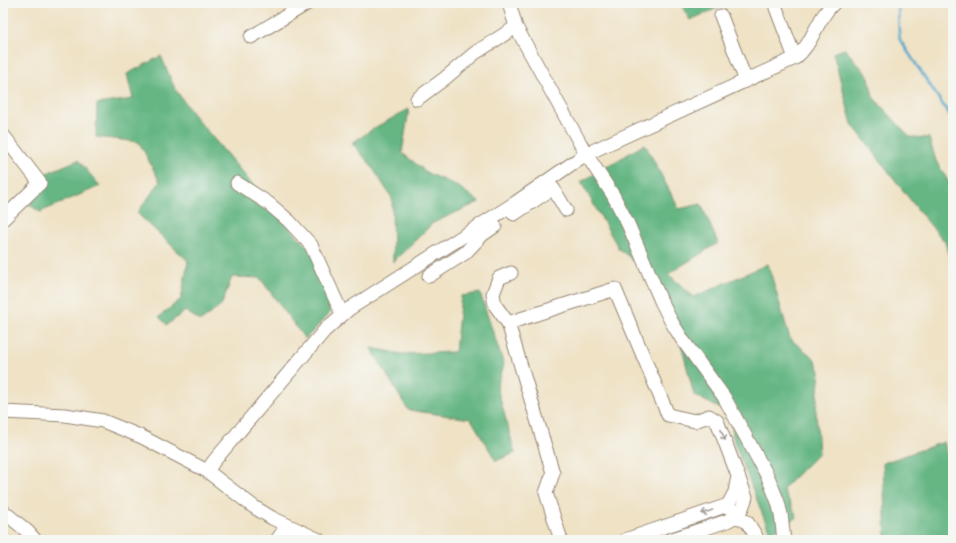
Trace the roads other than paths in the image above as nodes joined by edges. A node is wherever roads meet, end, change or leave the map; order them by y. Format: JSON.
{"nodes":[{"id":1,"x":308,"y":3,"type":"edge"},
{"id":2,"x":509,"y":3,"type":"edge"},
{"id":3,"x":834,"y":3,"type":"edge"},
{"id":4,"x":776,"y":8,"type":"dead end"},
{"id":5,"x":721,"y":16,"type":"dead end"},
{"id":6,"x":516,"y":27,"type":"junction"},
{"id":7,"x":251,"y":37,"type":"dead end"},
{"id":8,"x":795,"y":58,"type":"junction"},
{"id":9,"x":746,"y":81,"type":"junction"},
{"id":10,"x":417,"y":99,"type":"dead end"},
{"id":11,"x":3,"y":135,"type":"edge"},
{"id":12,"x":586,"y":154,"type":"junction"},
{"id":13,"x":237,"y":183,"type":"dead end"},
{"id":14,"x":566,"y":210,"type":"dead end"},
{"id":15,"x":3,"y":220,"type":"edge"},
{"id":16,"x":510,"y":273,"type":"dead end"},
{"id":17,"x":429,"y":276,"type":"dead end"},
{"id":18,"x":342,"y":314,"type":"junction"},
{"id":19,"x":508,"y":323,"type":"junction"},
{"id":20,"x":3,"y":412,"type":"edge"},
{"id":21,"x":207,"y":471,"type":"junction"},
{"id":22,"x":732,"y":510,"type":"junction"},
{"id":23,"x":3,"y":511,"type":"edge"},
{"id":24,"x":287,"y":526,"type":"junction"},
{"id":25,"x":35,"y":540,"type":"edge"},
{"id":26,"x":277,"y":540,"type":"edge"},
{"id":27,"x":317,"y":540,"type":"edge"},
{"id":28,"x":561,"y":540,"type":"edge"},
{"id":29,"x":625,"y":540,"type":"edge"},
{"id":30,"x":670,"y":540,"type":"edge"},
{"id":31,"x":756,"y":540,"type":"edge"},
{"id":32,"x":784,"y":540,"type":"edge"}],
"edges":[{"from":1,"to":7,"type":"street"},
{"from":2,"to":6,"type":"street"},
{"from":3,"to":8,"type":"street"},
{"from":4,"to":8,"type":"street"},
{"from":5,"to":9,"type":"street"},
{"from":6,"to":10,"type":"street"},
{"from":6,"to":12,"type":"street"},
{"from":8,"to":9,"type":"street"},
{"from":9,"to":12,"type":"street"},
{"from":11,"to":15,"type":"street"},
{"from":12,"to":18,"type":"street"},
{"from":12,"to":32,"type":"street"},
{"from":13,"to":18,"type":"street"},
{"from":14,"to":17,"type":"street"},
{"from":16,"to":19,"type":"street"},
{"from":18,"to":21,"type":"street"},
{"from":19,"to":22,"type":"street","one_way":true},
{"from":19,"to":28,"type":"street"},
{"from":20,"to":21,"type":"street"},
{"from":21,"to":24,"type":"street"},
{"from":22,"to":29,"type":"street","one_way":true},
{"from":22,"to":30,"type":"street"},
{"from":22,"to":31,"type":"street"},
{"from":23,"to":25,"type":"street"},
{"from":24,"to":26,"type":"street"},
{"from":24,"to":27,"type":"street"}]}
